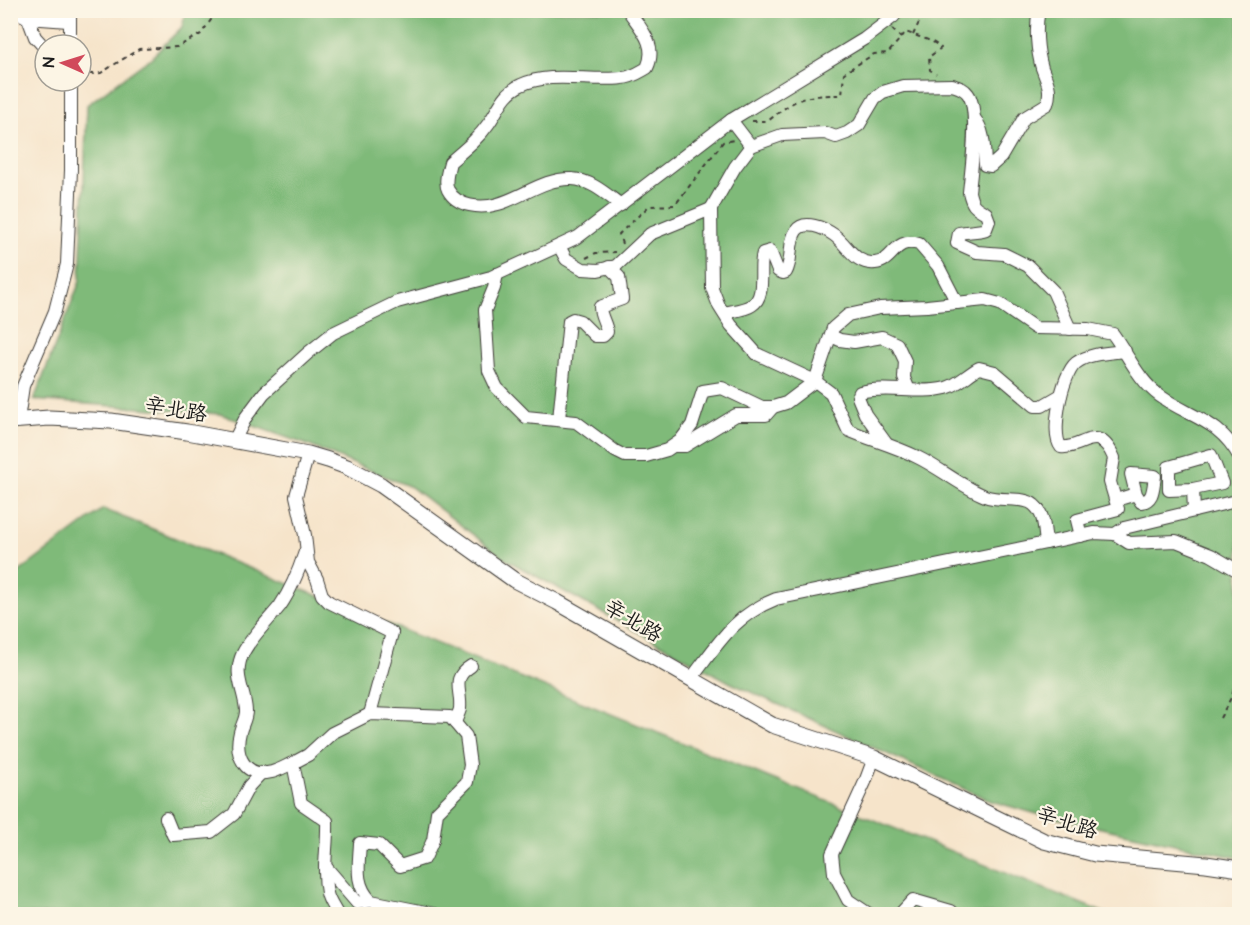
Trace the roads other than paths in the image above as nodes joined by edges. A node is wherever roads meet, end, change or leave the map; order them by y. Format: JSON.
{"nodes":[{"id":1,"x":14,"y":10,"type":"edge"},
{"id":2,"x":628,"y":10,"type":"edge"},
{"id":3,"x":899,"y":10,"type":"edge"},
{"id":4,"x":1039,"y":10,"type":"edge"},
{"id":5,"x":69,"y":16,"type":"edge"},
{"id":6,"x":28,"y":18,"type":"junction"},
{"id":7,"x":34,"y":33,"type":"edge"},
{"id":8,"x":70,"y":33,"type":"edge"},
{"id":9,"x":71,"y":93,"type":"edge"},
{"id":10,"x":974,"y":118,"type":"junction"},
{"id":11,"x":742,"y":133,"type":"junction"},
{"id":12,"x":621,"y":205,"type":"junction"},
{"id":13,"x":711,"y":209,"type":"junction"},
{"id":14,"x":559,"y":246,"type":"junction"},
{"id":15,"x":609,"y":267,"type":"junction"},
{"id":16,"x":497,"y":274,"type":"junction"},
{"id":17,"x":957,"y":303,"type":"junction"},
{"id":18,"x":724,"y":313,"type":"junction"},
{"id":19,"x":1071,"y":329,"type":"junction"},
{"id":20,"x":831,"y":336,"type":"junction"},
{"id":21,"x":1125,"y":351,"type":"junction"},
{"id":22,"x":815,"y":381,"type":"junction"},
{"id":23,"x":909,"y":390,"type":"junction"},
{"id":24,"x":1061,"y":394,"type":"junction"},
{"id":25,"x":773,"y":407,"type":"junction"},
{"id":26,"x":559,"y":419,"type":"junction"},
{"id":27,"x":14,"y":420,"type":"edge"},
{"id":28,"x":234,"y":441,"type":"junction"},
{"id":29,"x":886,"y":443,"type":"junction"},
{"id":30,"x":673,"y":446,"type":"junction"},
{"id":31,"x":308,"y":454,"type":"junction"},
{"id":32,"x":1239,"y":458,"type":"edge"},
{"id":33,"x":1169,"y":479,"type":"junction"},
{"id":34,"x":1155,"y":480,"type":"junction"},
{"id":35,"x":1193,"y":489,"type":"junction"},
{"id":36,"x":1137,"y":494,"type":"junction"},
{"id":37,"x":1116,"y":500,"type":"junction"},
{"id":38,"x":1239,"y":500,"type":"edge"},
{"id":39,"x":1194,"y":511,"type":"junction"},
{"id":40,"x":1115,"y":534,"type":"junction"},
{"id":41,"x":1081,"y":536,"type":"junction"},
{"id":42,"x":1046,"y":543,"type":"junction"},
{"id":43,"x":306,"y":546,"type":"junction"},
{"id":44,"x":1239,"y":572,"type":"edge"},
{"id":45,"x":471,"y":666,"type":"dead end"},
{"id":46,"x":691,"y":679,"type":"junction"},
{"id":47,"x":370,"y":714,"type":"junction"},
{"id":48,"x":455,"y":723,"type":"junction"},
{"id":49,"x":874,"y":758,"type":"junction"},
{"id":50,"x":293,"y":763,"type":"junction"},
{"id":51,"x":262,"y":772,"type":"junction"},
{"id":52,"x":166,"y":818,"type":"dead end"},
{"id":53,"x":325,"y":866,"type":"junction"},
{"id":54,"x":1239,"y":869,"type":"edge"},
{"id":55,"x":371,"y":901,"type":"junction"},
{"id":56,"x":337,"y":915,"type":"edge"},
{"id":57,"x":435,"y":915,"type":"edge"},
{"id":58,"x":869,"y":915,"type":"edge"},
{"id":59,"x":900,"y":915,"type":"edge"},
{"id":60,"x":954,"y":915,"type":"edge"}],
"edges":[{"from":1,"to":6,"type":"street"},
{"from":2,"to":12,"type":"street"},
{"from":3,"to":11,"type":"street"},
{"from":4,"to":10,"type":"street"},
{"from":5,"to":6,"type":"street"},
{"from":5,"to":8,"type":"street"},
{"from":6,"to":7,"type":"street"},
{"from":9,"to":27,"type":"street"},
{"from":10,"to":11,"type":"street"},
{"from":10,"to":19,"type":"street"},
{"from":11,"to":12,"type":"street"},
{"from":11,"to":13,"type":"street"},
{"from":12,"to":14,"type":"street"},
{"from":13,"to":15,"type":"street"},
{"from":13,"to":18,"type":"street"},
{"from":14,"to":15,"type":"street"},
{"from":14,"to":16,"type":"street"},
{"from":15,"to":26,"type":"street"},
{"from":16,"to":26,"type":"street"},
{"from":16,"to":28,"type":"street"},
{"from":17,"to":18,"type":"street"},
{"from":17,"to":19,"type":"street"},
{"from":17,"to":20,"type":"street"},
{"from":18,"to":22,"type":"street"},
{"from":19,"to":21,"type":"street"},
{"from":20,"to":22,"type":"street"},
{"from":20,"to":23,"type":"street"},
{"from":21,"to":24,"type":"street"},
{"from":21,"to":32,"type":"street"},
{"from":22,"to":25,"type":"street"},
{"from":22,"to":29,"type":"street"},
{"from":23,"to":24,"type":"street"},
{"from":23,"to":29,"type":"street"},
{"from":24,"to":37,"type":"street"},
{"from":25,"to":30,"type":"street"},
{"from":25,"to":30,"type":"street"},
{"from":26,"to":30,"type":"street"},
{"from":27,"to":28,"type":"main road","name":"辛北路"},
{"from":28,"to":31,"type":"main road","name":"辛北路"},
{"from":29,"to":42,"type":"street"},
{"from":31,"to":43,"type":"street"},
{"from":31,"to":46,"type":"main road","name":"辛北路"},
{"from":33,"to":34,"type":"street"},
{"from":33,"to":35,"type":"street"},
{"from":33,"to":35,"type":"street"},
{"from":34,"to":36,"type":"street"},
{"from":34,"to":36,"type":"street"},
{"from":35,"to":39,"type":"street"},
{"from":36,"to":37,"type":"street"},
{"from":37,"to":41,"type":"street"},
{"from":38,"to":39,"type":"street"},
{"from":39,"to":40,"type":"street"},
{"from":40,"to":41,"type":"street"},
{"from":40,"to":44,"type":"street"},
{"from":41,"to":42,"type":"street"},
{"from":42,"to":46,"type":"street"},
{"from":43,"to":47,"type":"street"},
{"from":43,"to":51,"type":"street"},
{"from":45,"to":48,"type":"street"},
{"from":46,"to":49,"type":"main road","name":"辛北路"},
{"from":47,"to":48,"type":"street"},
{"from":47,"to":50,"type":"street"},
{"from":48,"to":55,"type":"street"},
{"from":49,"to":54,"type":"main road","name":"辛北路"},
{"from":49,"to":58,"type":"street"},
{"from":50,"to":51,"type":"street"},
{"from":50,"to":53,"type":"street"},
{"from":51,"to":52,"type":"street"},
{"from":53,"to":55,"type":"street"},
{"from":53,"to":56,"type":"street"},
{"from":55,"to":57,"type":"street"},
{"from":59,"to":60,"type":"street"}]}
